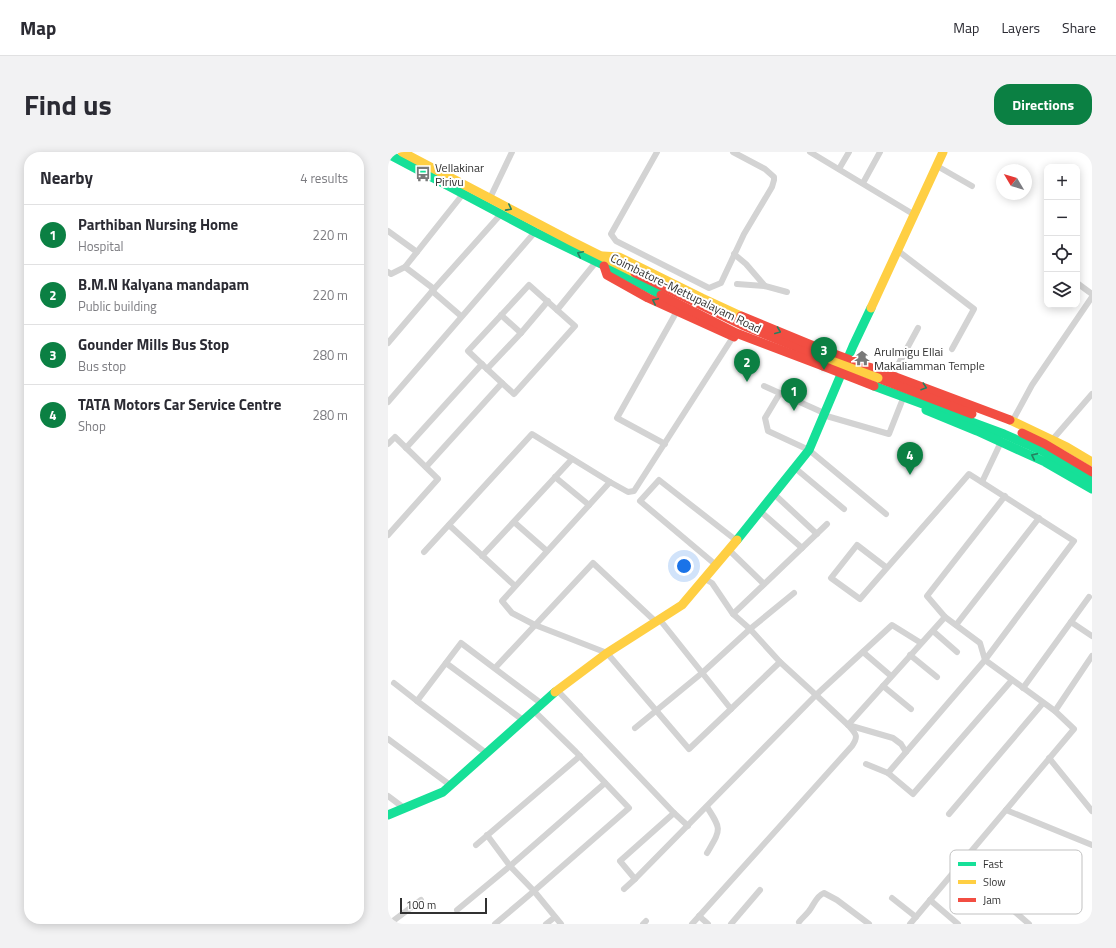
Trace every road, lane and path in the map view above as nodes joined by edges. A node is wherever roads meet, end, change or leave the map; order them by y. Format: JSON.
{"nodes":[{"id":1,"x":402,"y":152,"type":"edge"},
{"id":2,"x":512,"y":152,"type":"edge"},
{"id":3,"x":657,"y":152,"type":"edge"},
{"id":4,"x":734,"y":152,"type":"edge"},
{"id":5,"x":810,"y":152,"type":"edge"},
{"id":6,"x":849,"y":152,"type":"edge"},
{"id":7,"x":880,"y":152,"type":"edge"},
{"id":8,"x":943,"y":152,"type":"edge"},
{"id":9,"x":388,"y":154,"type":"edge"},
{"id":10,"x":412,"y":158,"type":"edge"},
{"id":11,"x":937,"y":166,"type":"junction"},
{"id":12,"x":840,"y":169,"type":"junction"},
{"id":13,"x":863,"y":183,"type":"junction"},
{"id":14,"x":972,"y":186,"type":"dead end"},
{"id":15,"x":463,"y":194,"type":"junction"},
{"id":16,"x":490,"y":198,"type":"junction"},
{"id":17,"x":501,"y":214,"type":"junction"},
{"id":18,"x":913,"y":214,"type":"junction"},
{"id":19,"x":388,"y":231,"type":"edge"},
{"id":20,"x":536,"y":232,"type":"junction"},
{"id":21,"x":897,"y":250,"type":"junction"},
{"id":22,"x":417,"y":252,"type":"junction"},
{"id":23,"x":734,"y":254,"type":"junction"},
{"id":24,"x":600,"y":261,"type":"junction"},
{"id":25,"x":405,"y":267,"type":"junction"},
{"id":26,"x":388,"y":272,"type":"edge"},
{"id":27,"x":737,"y":284,"type":"dead end"},
{"id":28,"x":1080,"y":285,"type":"edge"},
{"id":29,"x":765,"y":286,"type":"junction"},
{"id":30,"x":433,"y":290,"type":"junction"},
{"id":31,"x":787,"y":292,"type":"dead end"},
{"id":32,"x":1092,"y":295,"type":"edge"},
{"id":33,"x":548,"y":301,"type":"junction"},
{"id":34,"x":558,"y":310,"type":"junction"},
{"id":35,"x":677,"y":311,"type":"junction"},
{"id":36,"x":501,"y":315,"type":"junction"},
{"id":37,"x":462,"y":316,"type":"junction"},
{"id":38,"x":918,"y":328,"type":"dead end"},
{"id":39,"x":520,"y":333,"type":"junction"},
{"id":40,"x":733,"y":337,"type":"junction"},
{"id":41,"x":388,"y":343,"type":"edge"},
{"id":42,"x":952,"y":349,"type":"dead end"},
{"id":43,"x":848,"y":359,"type":"junction"},
{"id":44,"x":484,"y":366,"type":"junction"},
{"id":45,"x":841,"y":376,"type":"junction"},
{"id":46,"x":892,"y":376,"type":"junction"},
{"id":47,"x":502,"y":383,"type":"junction"},
{"id":48,"x":764,"y":386,"type":"dead end"},
{"id":49,"x":388,"y":390,"type":"edge"},
{"id":50,"x":780,"y":393,"type":"junction"},
{"id":51,"x":1092,"y":394,"type":"edge"},
{"id":52,"x":394,"y":395,"type":"junction"},
{"id":53,"x":902,"y":401,"type":"junction"},
{"id":54,"x":388,"y":402,"type":"edge"},
{"id":55,"x":824,"y":414,"type":"junction"},
{"id":56,"x":1013,"y":420,"type":"junction"},
{"id":57,"x":1024,"y":438,"type":"junction"},
{"id":58,"x":1053,"y":439,"type":"junction"},
{"id":59,"x":1001,"y":442,"type":"junction"},
{"id":60,"x":388,"y":444,"type":"edge"},
{"id":61,"x":665,"y":444,"type":"junction"},
{"id":62,"x":406,"y":448,"type":"junction"},
{"id":63,"x":809,"y":450,"type":"junction"},
{"id":64,"x":572,"y":458,"type":"junction"},
{"id":65,"x":1092,"y":462,"type":"edge"},
{"id":66,"x":426,"y":467,"type":"junction"},
{"id":67,"x":795,"y":468,"type":"junction"},
{"id":68,"x":1092,"y":472,"type":"edge"},
{"id":69,"x":556,"y":477,"type":"junction"},
{"id":70,"x":1092,"y":481,"type":"edge"},
{"id":71,"x":610,"y":482,"type":"junction"},
{"id":72,"x":982,"y":482,"type":"junction"},
{"id":73,"x":1092,"y":489,"type":"edge"},
{"id":74,"x":774,"y":494,"type":"junction"},
{"id":75,"x":1005,"y":496,"type":"junction"},
{"id":76,"x":589,"y":505,"type":"junction"},
{"id":77,"x":844,"y":509,"type":"dead end"},
{"id":78,"x":760,"y":511,"type":"junction"},
{"id":79,"x":886,"y":514,"type":"dead end"},
{"id":80,"x":1039,"y":518,"type":"junction"},
{"id":81,"x":514,"y":522,"type":"junction"},
{"id":82,"x":827,"y":524,"type":"dead end"},
{"id":83,"x":448,"y":525,"type":"junction"},
{"id":84,"x":817,"y":534,"type":"junction"},
{"id":85,"x":388,"y":535,"type":"edge"},
{"id":86,"x":737,"y":541,"type":"junction"},
{"id":87,"x":802,"y":548,"type":"junction"},
{"id":88,"x":729,"y":550,"type":"junction"},
{"id":89,"x":547,"y":551,"type":"junction"},
{"id":90,"x":424,"y":552,"type":"dead end"},
{"id":91,"x":482,"y":556,"type":"junction"},
{"id":92,"x":716,"y":565,"type":"junction"},
{"id":93,"x":887,"y":568,"type":"junction"},
{"id":94,"x":705,"y":579,"type":"junction"},
{"id":95,"x":764,"y":584,"type":"junction"},
{"id":96,"x":515,"y":586,"type":"junction"},
{"id":97,"x":794,"y":592,"type":"dead end"},
{"id":98,"x":1089,"y":598,"type":"dead end"},
{"id":99,"x":733,"y":614,"type":"junction"},
{"id":100,"x":945,"y":617,"type":"junction"},
{"id":101,"x":658,"y":621,"type":"junction"},
{"id":102,"x":1071,"y":622,"type":"junction"},
{"id":103,"x":535,"y":625,"type":"junction"},
{"id":104,"x":956,"y":625,"type":"junction"},
{"id":105,"x":750,"y":629,"type":"junction"},
{"id":106,"x":932,"y":631,"type":"junction"},
{"id":107,"x":521,"y":635,"type":"dead end"},
{"id":108,"x":1092,"y":636,"type":"edge"},
{"id":109,"x":921,"y":643,"type":"junction"},
{"id":110,"x":863,"y":652,"type":"junction"},
{"id":111,"x":957,"y":652,"type":"dead end"},
{"id":112,"x":607,"y":653,"type":"junction"},
{"id":113,"x":910,"y":655,"type":"junction"},
{"id":114,"x":1092,"y":656,"type":"edge"},
{"id":115,"x":985,"y":660,"type":"junction"},
{"id":116,"x":780,"y":662,"type":"junction"},
{"id":117,"x":446,"y":663,"type":"junction"},
{"id":118,"x":495,"y":668,"type":"junction"},
{"id":119,"x":702,"y":673,"type":"junction"},
{"id":120,"x":891,"y":676,"type":"junction"},
{"id":121,"x":937,"y":677,"type":"dead end"},
{"id":122,"x":1012,"y":680,"type":"junction"},
{"id":123,"x":394,"y":683,"type":"dead end"},
{"id":124,"x":883,"y":686,"type":"junction"},
{"id":125,"x":1023,"y":688,"type":"junction"},
{"id":126,"x":557,"y":690,"type":"junction"},
{"id":127,"x":816,"y":695,"type":"junction"},
{"id":128,"x":417,"y":701,"type":"junction"},
{"id":129,"x":1043,"y":703,"type":"junction"},
{"id":130,"x":542,"y":704,"type":"junction"},
{"id":131,"x":731,"y":709,"type":"junction"},
{"id":132,"x":911,"y":709,"type":"dead end"},
{"id":133,"x":655,"y":710,"type":"junction"},
{"id":134,"x":534,"y":711,"type":"junction"},
{"id":135,"x":1055,"y":712,"type":"junction"},
{"id":136,"x":523,"y":720,"type":"junction"},
{"id":137,"x":848,"y":725,"type":"junction"},
{"id":138,"x":635,"y":728,"type":"dead end"},
{"id":139,"x":388,"y":739,"type":"edge"},
{"id":140,"x":906,"y":752,"type":"junction"},
{"id":141,"x":486,"y":754,"type":"junction"},
{"id":142,"x":580,"y":756,"type":"junction"},
{"id":143,"x":1050,"y":758,"type":"junction"},
{"id":144,"x":866,"y":764,"type":"dead end"},
{"id":145,"x":888,"y":773,"type":"junction"},
{"id":146,"x":605,"y":783,"type":"junction"},
{"id":147,"x":450,"y":785,"type":"junction"},
{"id":148,"x":388,"y":796,"type":"edge"},
{"id":149,"x":706,"y":807,"type":"junction"},
{"id":150,"x":404,"y":808,"type":"junction"},
{"id":151,"x":1006,"y":810,"type":"junction"},
{"id":152,"x":1092,"y":811,"type":"edge"},
{"id":153,"x":674,"y":813,"type":"junction"},
{"id":154,"x":949,"y":814,"type":"dead end"},
{"id":155,"x":388,"y":815,"type":"edge"},
{"id":156,"x":688,"y":826,"type":"junction"},
{"id":157,"x":487,"y":835,"type":"junction"},
{"id":158,"x":476,"y":845,"type":"dead end"},
{"id":159,"x":1092,"y":845,"type":"edge"},
{"id":160,"x":972,"y":850,"type":"edge"},
{"id":161,"x":708,"y":853,"type":"dead end"},
{"id":162,"x":510,"y":866,"type":"junction"},
{"id":163,"x":950,"y":876,"type":"edge"},
{"id":164,"x":635,"y":878,"type":"junction"},
{"id":165,"x":624,"y":889,"type":"dead end"},
{"id":166,"x":760,"y":890,"type":"dead end"},
{"id":167,"x":534,"y":891,"type":"junction"},
{"id":168,"x":892,"y":898,"type":"dead end"},
{"id":169,"x":421,"y":900,"type":"dead end"},
{"id":170,"x":930,"y":900,"type":"junction"},
{"id":171,"x":457,"y":910,"type":"dead end"},
{"id":172,"x":1018,"y":914,"type":"edge"},
{"id":173,"x":699,"y":916,"type":"junction"},
{"id":174,"x":555,"y":917,"type":"junction"},
{"id":175,"x":916,"y":917,"type":"junction"},
{"id":176,"x":800,"y":923,"type":"edge"},
{"id":177,"x":912,"y":923,"type":"edge"},
{"id":178,"x":389,"y":924,"type":"edge"},
{"id":179,"x":495,"y":924,"type":"edge"},
{"id":180,"x":546,"y":924,"type":"edge"},
{"id":181,"x":561,"y":924,"type":"edge"},
{"id":182,"x":692,"y":924,"type":"edge"},
{"id":183,"x":708,"y":924,"type":"edge"},
{"id":184,"x":730,"y":924,"type":"edge"},
{"id":185,"x":869,"y":924,"type":"edge"},
{"id":186,"x":958,"y":924,"type":"edge"},
{"id":187,"x":1029,"y":924,"type":"edge"}],
"edges":[{"from":1,"to":10,"type":"main road"},
{"from":2,"to":16,"type":"street"},
{"from":3,"to":23,"type":"street"},
{"from":4,"to":23,"type":"street"},
{"from":5,"to":12,"type":"street"},
{"from":6,"to":12,"type":"street"},
{"from":7,"to":13,"type":"street"},
{"from":8,"to":11,"type":"main road"},
{"from":9,"to":10,"type":"main road","name":"Coimbatore-Mettupalayam Road"},
{"from":10,"to":15,"type":"main road","name":"Coimbatore-Mettupalayam Road"},
{"from":10,"to":16,"type":"main road"},
{"from":11,"to":14,"type":"street"},
{"from":11,"to":18,"type":"main road"},
{"from":12,"to":13,"type":"street"},
{"from":13,"to":18,"type":"street"},
{"from":15,"to":17,"type":"main road","name":"Coimbatore-Mettupalayam Road"},
{"from":15,"to":22,"type":"street"},
{"from":16,"to":24,"type":"main road","one_way":true},
{"from":17,"to":20,"type":"main road","name":"Coimbatore-Mettupalayam Road"},
{"from":17,"to":30,"type":"street"},
{"from":18,"to":21,"type":"main road"},
{"from":19,"to":22,"type":"street"},
{"from":24,"to":20,"type":"main road","name":"Coimbatore-Mettupalayam Road","one_way":true},
{"from":20,"to":37,"type":"street"},
{"from":21,"to":42,"type":"street"},
{"from":21,"to":43,"type":"main road"},
{"from":22,"to":25,"type":"street"},
{"from":23,"to":29,"type":"street"},
{"from":24,"to":34,"type":"street"},
{"from":35,"to":24,"type":"main road","one_way":true},
{"from":24,"to":43,"type":"main road","one_way":true},
{"from":24,"to":57,"type":"main road","bridge":true},
{"from":25,"to":26,"type":"street"},
{"from":25,"to":30,"type":"street"},
{"from":27,"to":29,"type":"street"},
{"from":28,"to":32,"type":"street"},
{"from":29,"to":31,"type":"street"},
{"from":30,"to":37,"type":"street"},
{"from":30,"to":41,"type":"street"},
{"from":32,"to":56,"type":"street"},
{"from":33,"to":34,"type":"street"},
{"from":33,"to":36,"type":"street"},
{"from":33,"to":39,"type":"street"},
{"from":34,"to":47,"type":"street"},
{"from":35,"to":40,"type":"main road"},
{"from":35,"to":61,"type":"street"},
{"from":36,"to":39,"type":"street"},
{"from":36,"to":44,"type":"street"},
{"from":37,"to":52,"type":"street"},
{"from":38,"to":46,"type":"street"},
{"from":39,"to":44,"type":"street"},
{"from":40,"to":45,"type":"main road"},
{"from":40,"to":61,"type":"street"},
{"from":43,"to":45,"type":"main road"},
{"from":43,"to":46,"type":"main road"},
{"from":44,"to":47,"type":"street"},
{"from":44,"to":62,"type":"street"},
{"from":45,"to":53,"type":"main road"},
{"from":45,"to":55,"type":"main road"},
{"from":46,"to":56,"type":"main road","one_way":true},
{"from":47,"to":66,"type":"street"},
{"from":48,"to":50,"type":"street"},
{"from":49,"to":52,"type":"street"},
{"from":50,"to":55,"type":"street"},
{"from":50,"to":63,"type":"street"},
{"from":51,"to":58,"type":"street"},
{"from":52,"to":54,"type":"street"},
{"from":53,"to":55,"type":"street"},
{"from":53,"to":59,"type":"main road"},
{"from":55,"to":63,"type":"main road"},
{"from":56,"to":58,"type":"main road"},
{"from":57,"to":68,"type":"main road"},
{"from":57,"to":70,"type":"main road"},
{"from":58,"to":65,"type":"main road"},
{"from":59,"to":72,"type":"street"},
{"from":73,"to":59,"type":"main road","one_way":true},
{"from":60,"to":62,"type":"street"},
{"from":61,"to":71,"type":"street"},
{"from":62,"to":66,"type":"street"},
{"from":63,"to":67,"type":"main road"},
{"from":63,"to":79,"type":"street"},
{"from":64,"to":69,"type":"street"},
{"from":64,"to":71,"type":"street"},
{"from":64,"to":83,"type":"street"},
{"from":66,"to":85,"type":"street"},
{"from":67,"to":74,"type":"main road"},
{"from":67,"to":77,"type":"street"},
{"from":69,"to":76,"type":"street"},
{"from":69,"to":81,"type":"street"},
{"from":71,"to":76,"type":"street"},
{"from":72,"to":75,"type":"street"},
{"from":72,"to":93,"type":"street"},
{"from":74,"to":78,"type":"main road"},
{"from":74,"to":84,"type":"street"},
{"from":75,"to":80,"type":"street"},
{"from":75,"to":100,"type":"street"},
{"from":76,"to":89,"type":"street"},
{"from":78,"to":86,"type":"main road"},
{"from":78,"to":87,"type":"street"},
{"from":80,"to":104,"type":"street"},
{"from":80,"to":115,"type":"street"},
{"from":81,"to":89,"type":"street"},
{"from":81,"to":91,"type":"street"},
{"from":82,"to":84,"type":"street"},
{"from":83,"to":90,"type":"street"},
{"from":83,"to":91,"type":"street"},
{"from":84,"to":87,"type":"street"},
{"from":86,"to":88,"type":"main road"},
{"from":86,"to":92,"type":"street"},
{"from":87,"to":95,"type":"street"},
{"from":88,"to":92,"type":"main road"},
{"from":88,"to":95,"type":"street"},
{"from":89,"to":96,"type":"street"},
{"from":91,"to":96,"type":"street"},
{"from":92,"to":94,"type":"main road"},
{"from":93,"to":93,"type":"street"},
{"from":94,"to":99,"type":"street"},
{"from":94,"to":101,"type":"main road"},
{"from":95,"to":99,"type":"street"},
{"from":96,"to":103,"type":"street"},
{"from":97,"to":105,"type":"street"},
{"from":98,"to":102,"type":"street"},
{"from":99,"to":105,"type":"street"},
{"from":100,"to":104,"type":"street"},
{"from":100,"to":106,"type":"street"},
{"from":101,"to":103,"type":"street"},
{"from":101,"to":112,"type":"main road"},
{"from":101,"to":119,"type":"street"},
{"from":102,"to":108,"type":"street"},
{"from":102,"to":125,"type":"street"},
{"from":103,"to":107,"type":"street"},
{"from":103,"to":112,"type":"street"},
{"from":103,"to":118,"type":"street"},
{"from":104,"to":115,"type":"street"},
{"from":105,"to":116,"type":"street"},
{"from":105,"to":119,"type":"street"},
{"from":106,"to":109,"type":"street"},
{"from":106,"to":111,"type":"street"},
{"from":109,"to":110,"type":"street"},
{"from":109,"to":113,"type":"street"},
{"from":110,"to":120,"type":"street"},
{"from":110,"to":127,"type":"street"},
{"from":112,"to":126,"type":"main road"},
{"from":112,"to":133,"type":"street"},
{"from":113,"to":120,"type":"street"},
{"from":113,"to":121,"type":"street"},
{"from":114,"to":135,"type":"street"},
{"from":115,"to":122,"type":"street"},
{"from":115,"to":140,"type":"street"},
{"from":116,"to":127,"type":"street"},
{"from":116,"to":131,"type":"street"},
{"from":117,"to":118,"type":"street"},
{"from":117,"to":128,"type":"street"},
{"from":117,"to":136,"type":"street"},
{"from":118,"to":130,"type":"street"},
{"from":119,"to":131,"type":"street"},
{"from":119,"to":133,"type":"street"},
{"from":120,"to":124,"type":"street"},
{"from":122,"to":125,"type":"street"},
{"from":122,"to":145,"type":"street"},
{"from":123,"to":128,"type":"street"},
{"from":124,"to":132,"type":"street"},
{"from":124,"to":137,"type":"street"},
{"from":125,"to":129,"type":"street"},
{"from":126,"to":130,"type":"main road"},
{"from":126,"to":153,"type":"street"},
{"from":127,"to":137,"type":"street"},
{"from":127,"to":149,"type":"street"},
{"from":128,"to":141,"type":"street"},
{"from":129,"to":135,"type":"street"},
{"from":129,"to":154,"type":"street"},
{"from":130,"to":134,"type":"main road"},
{"from":131,"to":133,"type":"street"},
{"from":133,"to":138,"type":"street"},
{"from":134,"to":136,"type":"main road"},
{"from":134,"to":142,"type":"street"},
{"from":135,"to":143,"type":"street"},
{"from":136,"to":141,"type":"main road"},
{"from":137,"to":140,"type":"street"},
{"from":137,"to":173,"type":"street"},
{"from":139,"to":147,"type":"street"},
{"from":140,"to":145,"type":"street"},
{"from":141,"to":147,"type":"main road"},
{"from":142,"to":146,"type":"street"},
{"from":142,"to":157,"type":"street"},
{"from":143,"to":151,"type":"street"},
{"from":143,"to":152,"type":"street"},
{"from":144,"to":145,"type":"street"},
{"from":146,"to":162,"type":"street"},
{"from":146,"to":167,"type":"street"},
{"from":147,"to":150,"type":"main road"},
{"from":148,"to":150,"type":"street"},
{"from":149,"to":156,"type":"street"},
{"from":149,"to":161,"type":"street"},
{"from":150,"to":155,"type":"main road"},
{"from":151,"to":159,"type":"street"},
{"from":151,"to":160,"type":"street"},
{"from":153,"to":156,"type":"street"},
{"from":153,"to":164,"type":"street"},
{"from":156,"to":164,"type":"street"},
{"from":157,"to":158,"type":"street"},
{"from":157,"to":162,"type":"street"},
{"from":162,"to":167,"type":"street"},
{"from":162,"to":171,"type":"street"},
{"from":163,"to":170,"type":"street"},
{"from":164,"to":165,"type":"street"},
{"from":166,"to":184,"type":"street"},
{"from":167,"to":174,"type":"street"},
{"from":167,"to":179,"type":"street"},
{"from":168,"to":175,"type":"street"},
{"from":169,"to":178,"type":"street"},
{"from":170,"to":175,"type":"street"},
{"from":170,"to":186,"type":"street"},
{"from":172,"to":187,"type":"street"},
{"from":173,"to":182,"type":"street"},
{"from":173,"to":183,"type":"street"},
{"from":174,"to":180,"type":"street"},
{"from":174,"to":181,"type":"street"},
{"from":175,"to":177,"type":"street"},
{"from":176,"to":185,"type":"street"}]}
